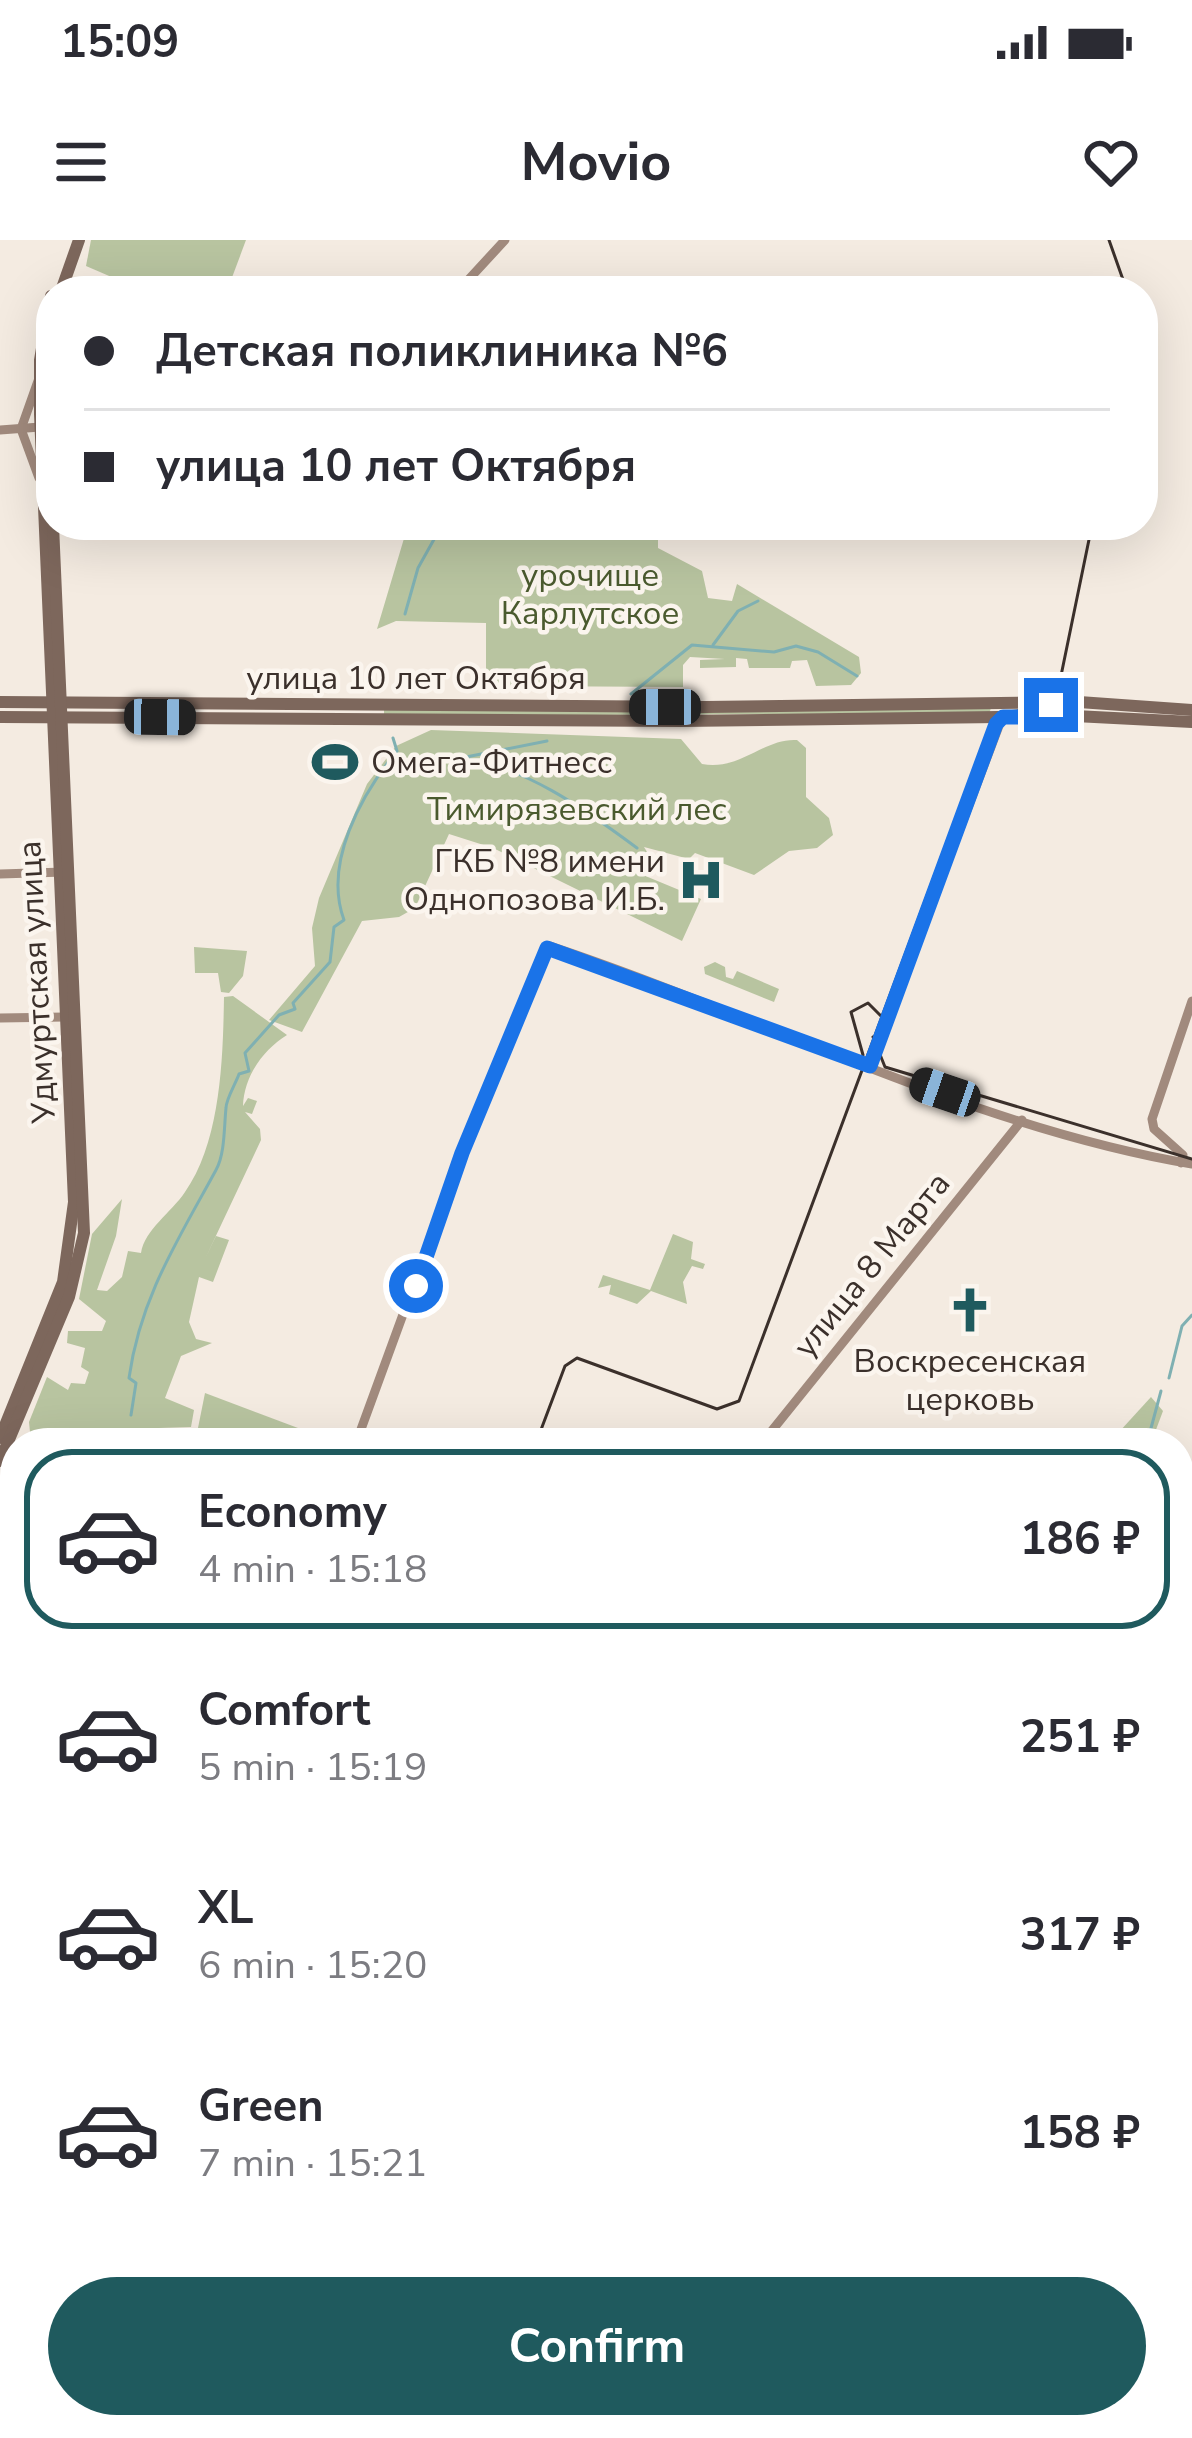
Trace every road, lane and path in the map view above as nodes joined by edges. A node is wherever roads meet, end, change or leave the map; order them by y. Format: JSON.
{"nodes":[{"id":1,"x":75,"y":240,"type":"edge"},
{"id":2,"x":505,"y":240,"type":"edge"},
{"id":3,"x":61,"y":276,"type":"edge"},
{"id":4,"x":472,"y":276,"type":"edge"},
{"id":5,"x":36,"y":396,"type":"edge"},
{"id":6,"x":36,"y":427,"type":"edge"},
{"id":7,"x":21,"y":428,"type":"junction"},
{"id":8,"x":0,"y":430,"type":"edge"},
{"id":9,"x":36,"y":460,"type":"edge"},
{"id":10,"x":50,"y":540,"type":"edge"},
{"id":11,"x":53,"y":540,"type":"edge"},
{"id":12,"x":57,"y":701,"type":"junction"},
{"id":13,"x":0,"y":702,"type":"edge"},
{"id":14,"x":1075,"y":702,"type":"junction"},
{"id":15,"x":1034,"y":703,"type":"junction"},
{"id":16,"x":1052,"y":703,"type":"junction"},
{"id":17,"x":1089,"y":709,"type":"junction"},
{"id":18,"x":1192,"y":710,"type":"edge"},
{"id":19,"x":364,"y":712,"type":"junction"},
{"id":20,"x":382,"y":712,"type":"junction"},
{"id":21,"x":0,"y":717,"type":"edge"},
{"id":22,"x":57,"y":717,"type":"junction"},
{"id":23,"x":1003,"y":717,"type":"junction"},
{"id":24,"x":1042,"y":717,"type":"junction"},
{"id":25,"x":1192,"y":722,"type":"edge"},
{"id":26,"x":64,"y":872,"type":"junction"},
{"id":27,"x":0,"y":874,"type":"edge"},
{"id":28,"x":65,"y":896,"type":"junction"},
{"id":29,"x":1192,"y":1001,"type":"edge"},
{"id":30,"x":65,"y":1017,"type":"junction"},
{"id":31,"x":0,"y":1018,"type":"edge"},
{"id":32,"x":870,"y":1066,"type":"junction"},
{"id":33,"x":1021,"y":1125,"type":"junction"},
{"id":34,"x":1186,"y":1163,"type":"edge"},
{"id":35,"x":18,"y":1406,"type":"junction"},
{"id":36,"x":10,"y":1428,"type":"edge"},
{"id":37,"x":361,"y":1428,"type":"edge"},
{"id":38,"x":774,"y":1428,"type":"edge"}],
"edges":[{"from":1,"to":3,"type":"main road","name":"Удмуртская улица"},
{"from":2,"to":4,"type":"street"},
{"from":5,"to":7,"type":"street"},
{"from":6,"to":7,"type":"street"},
{"from":7,"to":8,"type":"street"},
{"from":7,"to":9,"type":"street"},
{"from":10,"to":12,"type":"main road","name":"Удмуртская улица"},
{"from":11,"to":12,"type":"main road","name":"Удмуртская улица"},
{"from":12,"to":13,"type":"main road","name":"улица 10 лет Октября"},
{"from":12,"to":19,"type":"main road","name":"улица 10 лет Октября"},
{"from":12,"to":22,"type":"main road","name":"Удмуртская улица"},
{"from":14,"to":15,"type":"main road"},
{"from":14,"to":16,"type":"main road","name":"улица 10 лет Октября"},
{"from":14,"to":17,"type":"main road","name":"улица 10 лет Октября"},
{"from":15,"to":16,"type":"main road","name":"улица 10 лет Октября"},
{"from":15,"to":20,"type":"main road","name":"улица 10 лет Октября"},
{"from":16,"to":24,"type":"main road"},
{"from":17,"to":18,"type":"main road","name":"улица 10 лет Октября"},
{"from":17,"to":24,"type":"main road","name":"улица 10 лет Октября"},
{"from":17,"to":25,"type":"main road","name":"улица 10 лет Октября"},
{"from":19,"to":20,"type":"main road","name":"улица 10 лет Октября"},
{"from":19,"to":22,"type":"main road","name":"улица 10 лет Октября"},
{"from":20,"to":23,"type":"main road","name":"улица 10 лет Октября"},
{"from":21,"to":22,"type":"main road","name":"улица 10 лет Октября"},
{"from":22,"to":26,"type":"main road","name":"Удмуртская улица"},
{"from":23,"to":24,"type":"main road","name":"улица 10 лет Октября"},
{"from":23,"to":32,"type":"street"},
{"from":26,"to":27,"type":"street"},
{"from":26,"to":28,"type":"main road","name":"Удмуртская улица"},
{"from":28,"to":30,"type":"main road","name":"Удмуртская улица"},
{"from":28,"to":35,"type":"main road","name":"Удмуртская улица"},
{"from":29,"to":34,"type":"street"},
{"from":30,"to":31,"type":"street"},
{"from":30,"to":35,"type":"main road","name":"Удмуртская улица"},
{"from":32,"to":33,"type":"street"},
{"from":32,"to":37,"type":"street"},
{"from":33,"to":34,"type":"street"},
{"from":33,"to":38,"type":"street","name":"улица 8 Марта"},
{"from":35,"to":36,"type":"main road","name":"Удмуртская улица"}]}
